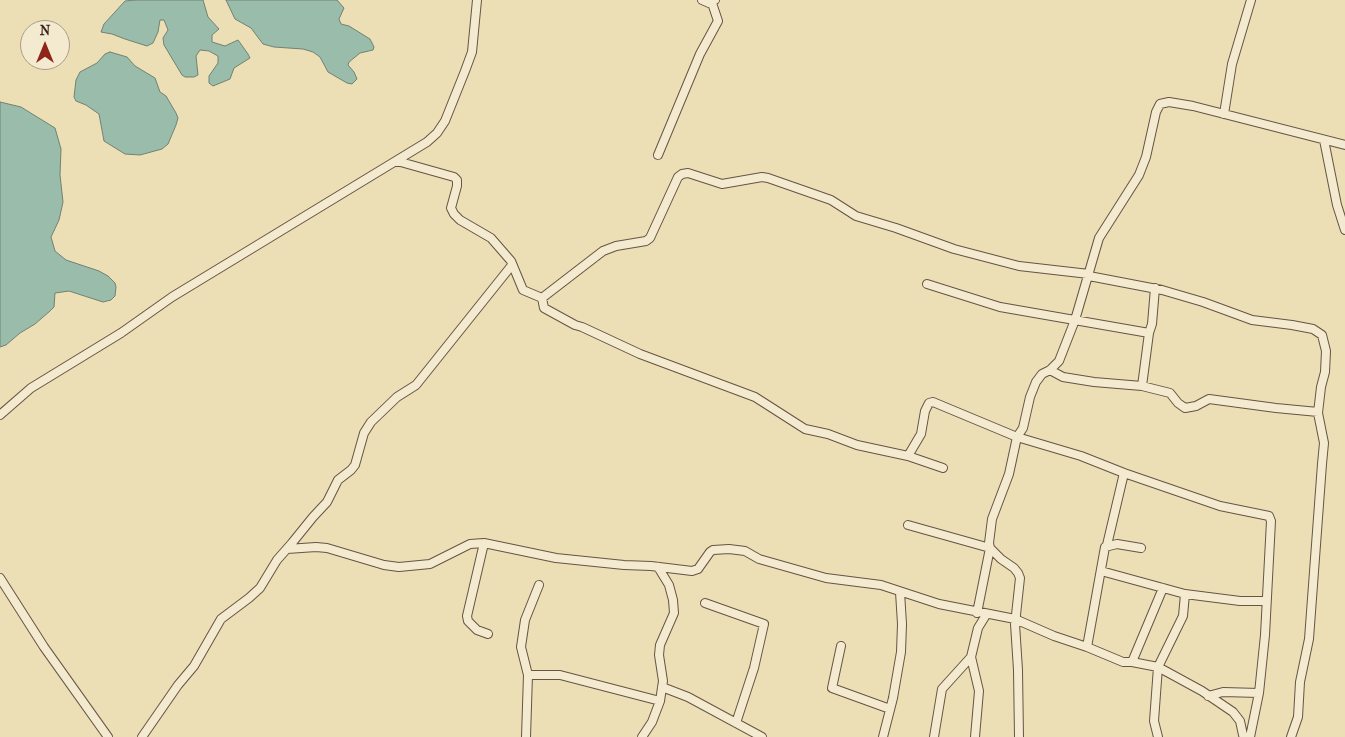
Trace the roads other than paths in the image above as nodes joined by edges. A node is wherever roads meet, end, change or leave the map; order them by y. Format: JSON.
{"nodes":[{"id":1,"x":477,"y":0,"type":"edge"},
{"id":2,"x":702,"y":0,"type":"edge"},
{"id":3,"x":1251,"y":0,"type":"edge"},
{"id":4,"x":714,"y":1,"type":"edge"},
{"id":5,"x":1224,"y":114,"type":"junction"},
{"id":6,"x":1324,"y":140,"type":"junction"},
{"id":7,"x":1345,"y":145,"type":"edge"},
{"id":8,"x":658,"y":155,"type":"dead end"},
{"id":9,"x":397,"y":161,"type":"junction"},
{"id":10,"x":1345,"y":230,"type":"edge"},
{"id":11,"x":512,"y":265,"type":"junction"},
{"id":12,"x":1089,"y":275,"type":"junction"},
{"id":13,"x":927,"y":284,"type":"dead end"},
{"id":14,"x":1155,"y":288,"type":"junction"},
{"id":15,"x":542,"y":298,"type":"junction"},
{"id":16,"x":1075,"y":320,"type":"junction"},
{"id":17,"x":1149,"y":333,"type":"junction"},
{"id":18,"x":1050,"y":370,"type":"junction"},
{"id":19,"x":1142,"y":386,"type":"junction"},
{"id":20,"x":1318,"y":412,"type":"junction"},
{"id":21,"x":0,"y":415,"type":"edge"},
{"id":22,"x":1018,"y":437,"type":"junction"},
{"id":23,"x":908,"y":456,"type":"junction"},
{"id":24,"x":943,"y":468,"type":"dead end"},
{"id":25,"x":1124,"y":473,"type":"junction"},
{"id":26,"x":908,"y":524,"type":"dead end"},
{"id":27,"x":484,"y":543,"type":"junction"},
{"id":28,"x":1107,"y":545,"type":"junction"},
{"id":29,"x":990,"y":548,"type":"junction"},
{"id":30,"x":1141,"y":548,"type":"dead end"},
{"id":31,"x":287,"y":549,"type":"junction"},
{"id":32,"x":658,"y":567,"type":"junction"},
{"id":33,"x":1100,"y":571,"type":"junction"},
{"id":34,"x":0,"y":578,"type":"edge"},
{"id":35,"x":539,"y":585,"type":"dead end"},
{"id":36,"x":1163,"y":588,"type":"junction"},
{"id":37,"x":900,"y":592,"type":"junction"},
{"id":38,"x":1185,"y":594,"type":"junction"},
{"id":39,"x":1266,"y":601,"type":"junction"},
{"id":40,"x":705,"y":602,"type":"dead end"},
{"id":41,"x":977,"y":613,"type":"junction"},
{"id":42,"x":986,"y":615,"type":"junction"},
{"id":43,"x":1015,"y":619,"type":"junction"},
{"id":44,"x":488,"y":634,"type":"dead end"},
{"id":45,"x":841,"y":646,"type":"dead end"},
{"id":46,"x":1087,"y":647,"type":"junction"},
{"id":47,"x":971,"y":657,"type":"junction"},
{"id":48,"x":1132,"y":662,"type":"junction"},
{"id":49,"x":1158,"y":667,"type":"junction"},
{"id":50,"x":528,"y":675,"type":"junction"},
{"id":51,"x":662,"y":687,"type":"junction"},
{"id":52,"x":1259,"y":693,"type":"junction"},
{"id":53,"x":1208,"y":696,"type":"junction"},
{"id":54,"x":660,"y":701,"type":"junction"},
{"id":55,"x":890,"y":709,"type":"junction"},
{"id":56,"x":736,"y":723,"type":"junction"},
{"id":57,"x":108,"y":737,"type":"edge"},
{"id":58,"x":142,"y":737,"type":"edge"},
{"id":59,"x":526,"y":737,"type":"edge"},
{"id":60,"x":642,"y":737,"type":"edge"},
{"id":61,"x":762,"y":737,"type":"edge"},
{"id":62,"x":883,"y":737,"type":"edge"},
{"id":63,"x":934,"y":737,"type":"edge"},
{"id":64,"x":975,"y":737,"type":"edge"},
{"id":65,"x":1019,"y":737,"type":"edge"},
{"id":66,"x":1158,"y":737,"type":"edge"},
{"id":67,"x":1245,"y":737,"type":"edge"},
{"id":68,"x":1250,"y":737,"type":"edge"},
{"id":69,"x":1291,"y":737,"type":"edge"}],
"edges":[{"from":1,"to":9,"type":"street"},
{"from":2,"to":4,"type":"street"},
{"from":3,"to":5,"type":"street"},
{"from":4,"to":8,"type":"street"},
{"from":5,"to":6,"type":"street"},
{"from":5,"to":12,"type":"street"},
{"from":6,"to":7,"type":"street"},
{"from":6,"to":10,"type":"street"},
{"from":9,"to":11,"type":"street"},
{"from":9,"to":21,"type":"street"},
{"from":11,"to":15,"type":"street"},
{"from":11,"to":31,"type":"street"},
{"from":12,"to":14,"type":"street"},
{"from":12,"to":15,"type":"street"},
{"from":12,"to":16,"type":"street"},
{"from":13,"to":16,"type":"street"},
{"from":14,"to":17,"type":"street"},
{"from":14,"to":20,"type":"street"},
{"from":15,"to":23,"type":"street"},
{"from":16,"to":17,"type":"street"},
{"from":16,"to":18,"type":"street"},
{"from":17,"to":19,"type":"street"},
{"from":18,"to":19,"type":"street"},
{"from":18,"to":22,"type":"street"},
{"from":19,"to":20,"type":"street"},
{"from":20,"to":69,"type":"street"},
{"from":22,"to":23,"type":"street"},
{"from":22,"to":25,"type":"street"},
{"from":22,"to":29,"type":"street"},
{"from":23,"to":24,"type":"street"},
{"from":25,"to":28,"type":"street"},
{"from":25,"to":39,"type":"street"},
{"from":26,"to":29,"type":"street"},
{"from":27,"to":31,"type":"street"},
{"from":27,"to":32,"type":"street"},
{"from":27,"to":44,"type":"street"},
{"from":28,"to":30,"type":"street"},
{"from":28,"to":33,"type":"street"},
{"from":29,"to":41,"type":"street"},
{"from":29,"to":43,"type":"street"},
{"from":31,"to":58,"type":"street"},
{"from":32,"to":37,"type":"street"},
{"from":32,"to":51,"type":"street"},
{"from":33,"to":36,"type":"street"},
{"from":33,"to":46,"type":"street"},
{"from":34,"to":57,"type":"street"},
{"from":35,"to":50,"type":"street"},
{"from":36,"to":38,"type":"street"},
{"from":36,"to":48,"type":"street"},
{"from":37,"to":41,"type":"street"},
{"from":37,"to":55,"type":"street"},
{"from":38,"to":39,"type":"street"},
{"from":38,"to":49,"type":"street"},
{"from":39,"to":52,"type":"street"},
{"from":40,"to":56,"type":"street"},
{"from":41,"to":42,"type":"street"},
{"from":42,"to":43,"type":"street"},
{"from":42,"to":47,"type":"street"},
{"from":43,"to":46,"type":"street"},
{"from":43,"to":65,"type":"street"},
{"from":45,"to":55,"type":"street"},
{"from":46,"to":48,"type":"street"},
{"from":47,"to":63,"type":"street"},
{"from":47,"to":64,"type":"street"},
{"from":48,"to":49,"type":"street"},
{"from":49,"to":53,"type":"street"},
{"from":49,"to":66,"type":"street"},
{"from":50,"to":54,"type":"street"},
{"from":50,"to":59,"type":"street"},
{"from":51,"to":54,"type":"street"},
{"from":51,"to":56,"type":"street"},
{"from":52,"to":53,"type":"street"},
{"from":52,"to":68,"type":"street"},
{"from":53,"to":67,"type":"street"},
{"from":54,"to":60,"type":"street"},
{"from":55,"to":62,"type":"street"},
{"from":56,"to":61,"type":"street"}]}
